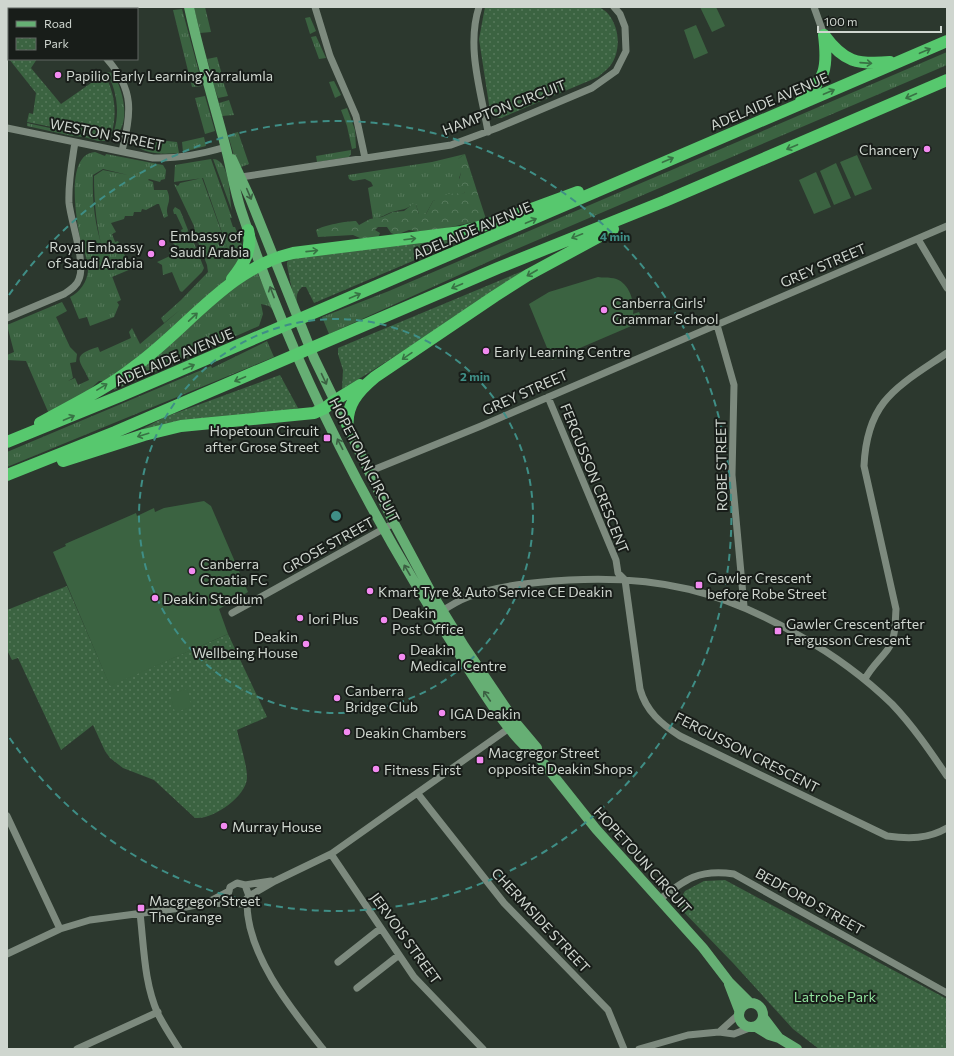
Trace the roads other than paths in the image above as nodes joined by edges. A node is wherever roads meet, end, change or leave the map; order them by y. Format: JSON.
{"nodes":[{"id":1,"x":189,"y":7,"type":"edge"},
{"id":2,"x":315,"y":7,"type":"edge"},
{"id":3,"x":479,"y":7,"type":"edge"},
{"id":4,"x":614,"y":7,"type":"edge"},
{"id":5,"x":814,"y":7,"type":"edge"},
{"id":6,"x":824,"y":35,"type":"junction"},
{"id":7,"x":947,"y":41,"type":"edge"},
{"id":8,"x":108,"y":60,"type":"edge"},
{"id":9,"x":902,"y":61,"type":"junction"},
{"id":10,"x":947,"y":80,"type":"edge"},
{"id":11,"x":794,"y":107,"type":"junction"},
{"id":12,"x":7,"y":128,"type":"edge"},
{"id":13,"x":488,"y":132,"type":"junction"},
{"id":14,"x":75,"y":142,"type":"junction"},
{"id":15,"x":226,"y":147,"type":"junction"},
{"id":16,"x":122,"y":151,"type":"junction"},
{"id":17,"x":365,"y":158,"type":"junction"},
{"id":18,"x":632,"y":176,"type":"junction"},
{"id":19,"x":237,"y":179,"type":"junction"},
{"id":20,"x":665,"y":201,"type":"junction"},
{"id":21,"x":947,"y":226,"type":"edge"},
{"id":22,"x":248,"y":230,"type":"junction"},
{"id":23,"x":918,"y":239,"type":"junction"},
{"id":24,"x":274,"y":259,"type":"junction"},
{"id":25,"x":262,"y":265,"type":"junction"},
{"id":26,"x":947,"y":288,"type":"edge"},
{"id":27,"x":221,"y":292,"type":"junction"},
{"id":28,"x":7,"y":318,"type":"edge"},
{"id":29,"x":717,"y":325,"type":"junction"},
{"id":30,"x":947,"y":353,"type":"edge"},
{"id":31,"x":376,"y":377,"type":"junction"},
{"id":32,"x":548,"y":397,"type":"junction"},
{"id":33,"x":334,"y":401,"type":"junction"},
{"id":34,"x":323,"y":410,"type":"junction"},
{"id":35,"x":348,"y":429,"type":"junction"},
{"id":36,"x":7,"y":442,"type":"edge"},
{"id":37,"x":368,"y":472,"type":"junction"},
{"id":38,"x":7,"y":476,"type":"edge"},
{"id":39,"x":357,"y":477,"type":"junction"},
{"id":40,"x":7,"y":480,"type":"edge"},
{"id":41,"x":394,"y":523,"type":"junction"},
{"id":42,"x":383,"y":528,"type":"junction"},
{"id":43,"x":625,"y":580,"type":"junction"},
{"id":44,"x":744,"y":606,"type":"junction"},
{"id":45,"x":232,"y":613,"type":"dead end"},
{"id":46,"x":438,"y":613,"type":"junction"},
{"id":47,"x":865,"y":679,"type":"junction"},
{"id":48,"x":513,"y":725,"type":"junction"},
{"id":49,"x":947,"y":776,"type":"edge"},
{"id":50,"x":418,"y":794,"type":"junction"},
{"id":51,"x":7,"y":816,"type":"edge"},
{"id":52,"x":947,"y":828,"type":"edge"},
{"id":53,"x":331,"y":854,"type":"junction"},
{"id":54,"x":275,"y":881,"type":"junction"},
{"id":55,"x":245,"y":885,"type":"junction"},
{"id":56,"x":229,"y":891,"type":"junction"},
{"id":57,"x":248,"y":899,"type":"junction"},
{"id":58,"x":659,"y":900,"type":"junction"},
{"id":59,"x":206,"y":903,"type":"junction"},
{"id":60,"x":234,"y":903,"type":"junction"},
{"id":61,"x":140,"y":913,"type":"junction"},
{"id":62,"x":247,"y":918,"type":"junction"},
{"id":63,"x":381,"y":928,"type":"junction"},
{"id":64,"x":60,"y":929,"type":"junction"},
{"id":65,"x":7,"y":954,"type":"edge"},
{"id":66,"x":399,"y":955,"type":"junction"},
{"id":67,"x":338,"y":962,"type":"dead end"},
{"id":68,"x":729,"y":982,"type":"junction"},
{"id":69,"x":357,"y":988,"type":"dead end"},
{"id":70,"x":947,"y":993,"type":"edge"},
{"id":71,"x":750,"y":1002,"type":"junction"},
{"id":72,"x":158,"y":1012,"type":"junction"},
{"id":73,"x":739,"y":1012,"type":"junction"},
{"id":74,"x":763,"y":1017,"type":"junction"},
{"id":75,"x":754,"y":1027,"type":"junction"},
{"id":76,"x":720,"y":1032,"type":"junction"},
{"id":77,"x":779,"y":1038,"type":"junction"},
{"id":78,"x":77,"y":1049,"type":"edge"},
{"id":79,"x":179,"y":1049,"type":"edge"},
{"id":80,"x":323,"y":1049,"type":"edge"},
{"id":81,"x":483,"y":1049,"type":"edge"},
{"id":82,"x":624,"y":1049,"type":"edge"},
{"id":83,"x":639,"y":1049,"type":"edge"},
{"id":84,"x":797,"y":1049,"type":"edge"}],
"edges":[{"from":1,"to":15,"type":"main road","name":"HOPETOUN CIRCUIT"},
{"from":2,"to":17,"type":"street"},
{"from":3,"to":13,"type":"street"},
{"from":4,"to":13,"type":"street","name":"HAMPTON CIRCUIT"},
{"from":5,"to":6,"type":"street"},
{"from":6,"to":9,"type":"highway","one_way":true},
{"from":6,"to":11,"type":"highway"},
{"from":9,"to":7,"type":"highway","name":"ADELAIDE AVENUE","one_way":true},
{"from":8,"to":16,"type":"street"},
{"from":11,"to":9,"type":"highway","name":"ADELAIDE AVENUE","one_way":true},
{"from":10,"to":20,"type":"highway","one_way":true},
{"from":18,"to":11,"type":"highway","name":"ADELAIDE AVENUE","one_way":true},
{"from":12,"to":14,"type":"street","name":"WESTON STREET"},
{"from":13,"to":17,"type":"street","name":"HAMPTON CIRCUIT"},
{"from":14,"to":16,"type":"street","name":"WESTON STREET"},
{"from":14,"to":28,"type":"street"},
{"from":15,"to":16,"type":"street","name":"WESTON STREET"},
{"from":15,"to":19,"type":"main road","name":"HOPETOUN CIRCUIT"},
{"from":17,"to":19,"type":"street","name":"HAMPTON CIRCUIT"},
{"from":24,"to":18,"type":"highway","one_way":true},
{"from":36,"to":18,"type":"highway","name":"ADELAIDE AVENUE","one_way":true},
{"from":19,"to":22,"type":"main road","name":"HOPETOUN CIRCUIT"},
{"from":19,"to":24,"type":"main road","name":"HOPETOUN CIRCUIT","one_way":true},
{"from":20,"to":31,"type":"highway","one_way":true},
{"from":20,"to":38,"type":"highway","one_way":true},
{"from":21,"to":23,"type":"street","name":"GREY STREET"},
{"from":22,"to":25,"type":"main road","name":"HOPETOUN CIRCUIT"},
{"from":22,"to":27,"type":"highway"},
{"from":23,"to":26,"type":"street"},
{"from":23,"to":29,"type":"street","name":"GREY STREET"},
{"from":24,"to":25,"type":"highway"},
{"from":24,"to":33,"type":"main road","name":"HOPETOUN CIRCUIT","one_way":true},
{"from":25,"to":27,"type":"highway"},
{"from":34,"to":25,"type":"main road","name":"HOPETOUN CIRCUIT","one_way":true},
{"from":36,"to":27,"type":"highway","one_way":true},
{"from":29,"to":32,"type":"street","name":"GREY STREET"},
{"from":29,"to":44,"type":"street","name":"ROBE STREET"},
{"from":30,"to":47,"type":"street"},
{"from":31,"to":33,"type":"highway"},
{"from":31,"to":35,"type":"highway"},
{"from":32,"to":37,"type":"street","name":"GREY STREET"},
{"from":32,"to":43,"type":"street","name":"FERGUSSON CRESCENT"},
{"from":33,"to":34,"type":"highway"},
{"from":33,"to":35,"type":"main road","name":"HOPETOUN CIRCUIT"},
{"from":39,"to":34,"type":"main road","name":"HOPETOUN CIRCUIT","one_way":true},
{"from":34,"to":40,"type":"highway","one_way":true},
{"from":35,"to":37,"type":"main road","name":"HOPETOUN CIRCUIT"},
{"from":37,"to":39,"type":"main road","name":"GREY STREET"},
{"from":37,"to":41,"type":"main road","name":"HOPETOUN CIRCUIT"},
{"from":39,"to":42,"type":"main road","name":"HOPETOUN CIRCUIT"},
{"from":41,"to":42,"type":"street","name":"GROSE STREET"},
{"from":41,"to":46,"type":"main road","name":"HOPETOUN CIRCUIT"},
{"from":42,"to":45,"type":"street","name":"GROSE STREET"},
{"from":46,"to":42,"type":"main road","name":"HOPETOUN CIRCUIT","one_way":true},
{"from":43,"to":44,"type":"street"},
{"from":43,"to":46,"type":"street"},
{"from":43,"to":52,"type":"street","name":"FERGUSSON CRESCENT"},
{"from":44,"to":47,"type":"street"},
{"from":46,"to":48,"type":"main road","name":"HOPETOUN CIRCUIT"},
{"from":47,"to":49,"type":"street"},
{"from":48,"to":50,"type":"street"},
{"from":48,"to":58,"type":"main road","name":"HOPETOUN CIRCUIT"},
{"from":50,"to":53,"type":"street"},
{"from":50,"to":82,"type":"street","name":"CHERMSIDE STREET"},
{"from":51,"to":64,"type":"street"},
{"from":53,"to":54,"type":"street"},
{"from":53,"to":63,"type":"street","name":"JERVOIS STREET"},
{"from":54,"to":55,"type":"street"},
{"from":54,"to":57,"type":"street"},
{"from":55,"to":56,"type":"street"},
{"from":55,"to":57,"type":"street"},
{"from":56,"to":59,"type":"street"},
{"from":56,"to":60,"type":"street"},
{"from":57,"to":60,"type":"street"},
{"from":57,"to":62,"type":"street"},
{"from":58,"to":68,"type":"main road","name":"HOPETOUN CIRCUIT"},
{"from":58,"to":70,"type":"street","name":"BEDFORD STREET"},
{"from":59,"to":60,"type":"street"},
{"from":59,"to":61,"type":"street"},
{"from":60,"to":62,"type":"street"},
{"from":61,"to":64,"type":"street"},
{"from":61,"to":72,"type":"street"},
{"from":62,"to":80,"type":"street"},
{"from":63,"to":66,"type":"street","name":"JERVOIS STREET"},
{"from":63,"to":67,"type":"street"},
{"from":64,"to":65,"type":"street"},
{"from":66,"to":69,"type":"street"},
{"from":66,"to":81,"type":"street","name":"JERVOIS STREET"},
{"from":68,"to":71,"type":"main road","name":"HOPETOUN CIRCUIT"},
{"from":68,"to":73,"type":"main road","name":"HOPETOUN CIRCUIT"},
{"from":71,"to":73,"type":"main road"},
{"from":71,"to":74,"type":"main road"},
{"from":72,"to":78,"type":"street"},
{"from":72,"to":79,"type":"street"},
{"from":73,"to":75,"type":"main road"},
{"from":73,"to":76,"type":"street"},
{"from":74,"to":75,"type":"main road"},
{"from":74,"to":77,"type":"main road"},
{"from":75,"to":76,"type":"street"},
{"from":75,"to":77,"type":"main road"},
{"from":76,"to":83,"type":"street"},
{"from":77,"to":84,"type":"main road"}]}
